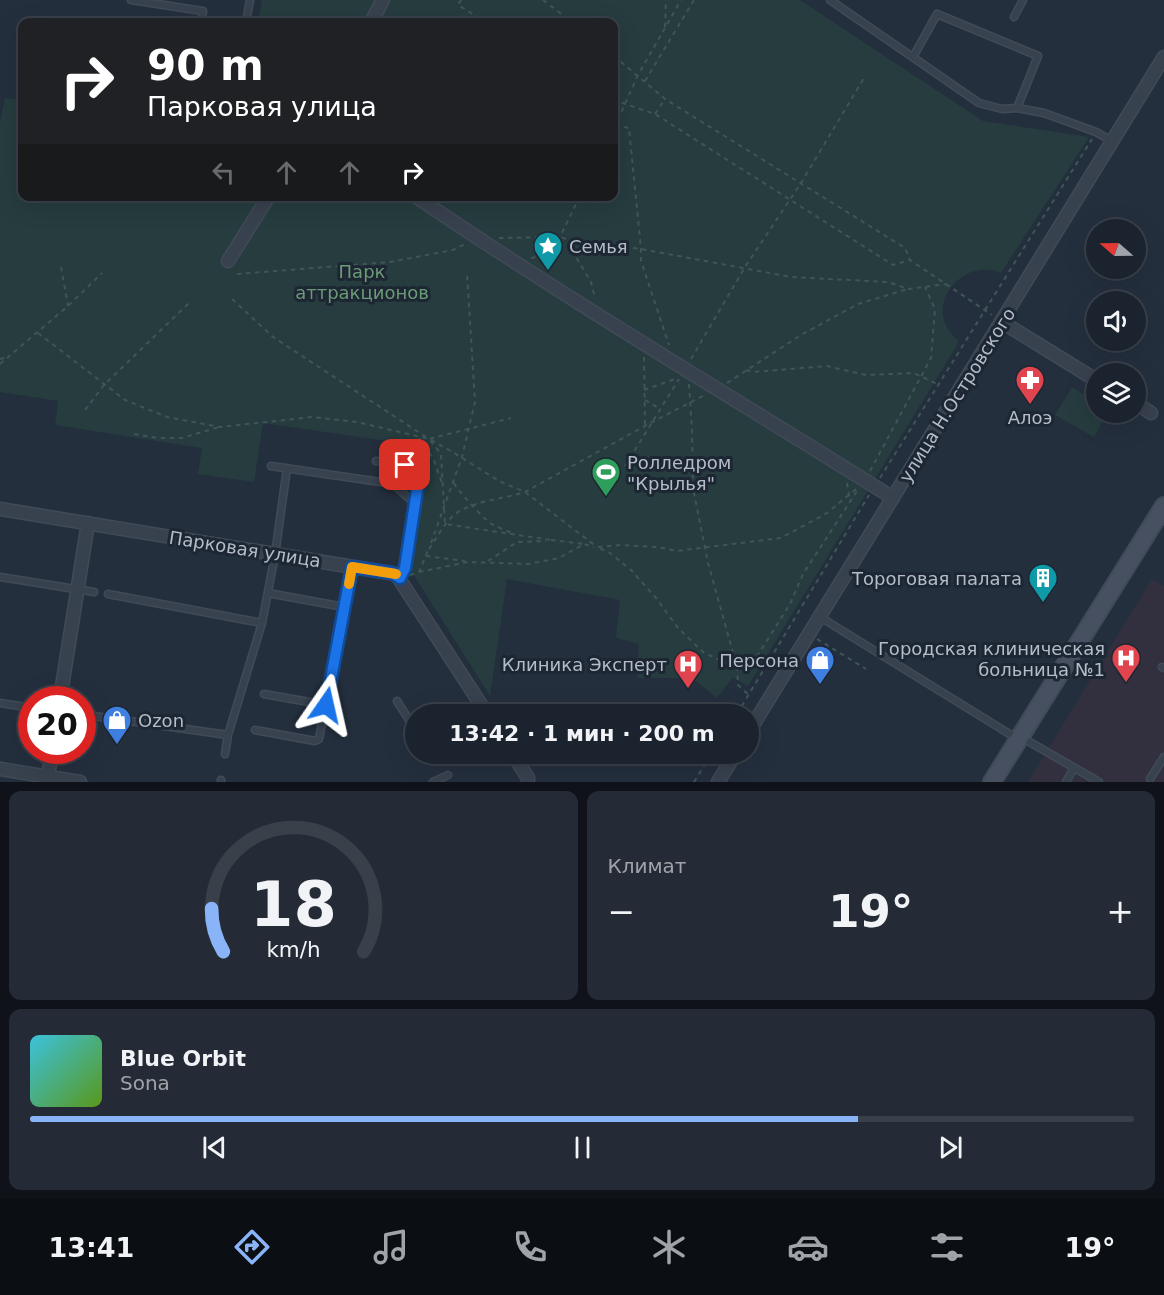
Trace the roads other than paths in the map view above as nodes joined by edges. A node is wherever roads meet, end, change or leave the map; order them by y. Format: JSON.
{"nodes":[{"id":1,"x":131,"y":0,"type":"edge"},
{"id":2,"x":250,"y":0,"type":"edge"},
{"id":3,"x":383,"y":0,"type":"edge"},
{"id":4,"x":830,"y":0,"type":"edge"},
{"id":5,"x":1023,"y":0,"type":"edge"},
{"id":6,"x":1014,"y":17,"type":"dead end"},
{"id":7,"x":202,"y":18,"type":"edge"},
{"id":8,"x":247,"y":18,"type":"edge"},
{"id":9,"x":373,"y":18,"type":"edge"},
{"id":10,"x":913,"y":57,"type":"junction"},
{"id":11,"x":1164,"y":57,"type":"edge"},
{"id":12,"x":1017,"y":108,"type":"junction"},
{"id":13,"x":1113,"y":141,"type":"junction"},
{"id":14,"x":266,"y":201,"type":"edge"},
{"id":15,"x":422,"y":201,"type":"edge"},
{"id":16,"x":228,"y":261,"type":"dead end"},
{"id":17,"x":1002,"y":322,"type":"junction"},
{"id":18,"x":1086,"y":374,"type":"edge"},
{"id":19,"x":1146,"y":410,"type":"edge"},
{"id":20,"x":1150,"y":413,"type":"dead end"},
{"id":21,"x":376,"y":461,"type":"dead end"},
{"id":22,"x":271,"y":466,"type":"dead end"},
{"id":23,"x":287,"y":468,"type":"junction"},
{"id":24,"x":893,"y":498,"type":"junction"},
{"id":25,"x":415,"y":504,"type":"junction"},
{"id":26,"x":1164,"y":506,"type":"edge"},
{"id":27,"x":0,"y":509,"type":"edge"},
{"id":28,"x":88,"y":523,"type":"junction"},
{"id":29,"x":275,"y":555,"type":"junction"},
{"id":30,"x":352,"y":567,"type":"junction"},
{"id":31,"x":402,"y":573,"type":"junction"},
{"id":32,"x":0,"y":577,"type":"edge"},
{"id":33,"x":78,"y":590,"type":"junction"},
{"id":34,"x":94,"y":592,"type":"dead end"},
{"id":35,"x":268,"y":593,"type":"junction"},
{"id":36,"x":108,"y":594,"type":"dead end"},
{"id":37,"x":344,"y":607,"type":"junction"},
{"id":38,"x":820,"y":617,"type":"junction"},
{"id":39,"x":262,"y":623,"type":"junction"},
{"id":40,"x":62,"y":686,"type":"edge"},
{"id":41,"x":264,"y":694,"type":"dead end"},
{"id":42,"x":397,"y":701,"type":"dead end"},
{"id":43,"x":0,"y":703,"type":"edge"},
{"id":44,"x":481,"y":704,"type":"edge"},
{"id":45,"x":326,"y":705,"type":"junction"},
{"id":46,"x":18,"y":706,"type":"edge"},
{"id":47,"x":405,"y":714,"type":"edge"},
{"id":48,"x":759,"y":715,"type":"edge"},
{"id":49,"x":96,"y":716,"type":"edge"},
{"id":50,"x":255,"y":730,"type":"dead end"},
{"id":51,"x":228,"y":735,"type":"junction"},
{"id":52,"x":1020,"y":738,"type":"junction"},
{"id":53,"x":225,"y":754,"type":"dead end"},
{"id":54,"x":1164,"y":757,"type":"edge"},
{"id":55,"x":50,"y":764,"type":"edge"},
{"id":56,"x":519,"y":764,"type":"edge"},
{"id":57,"x":729,"y":764,"type":"edge"},
{"id":58,"x":1074,"y":768,"type":"junction"},
{"id":59,"x":0,"y":769,"type":"edge"},
{"id":60,"x":448,"y":775,"type":"dead end"},
{"id":61,"x":48,"y":777,"type":"junction"},
{"id":62,"x":1151,"y":781,"type":"edge"},
{"id":63,"x":80,"y":782,"type":"edge"},
{"id":64,"x":433,"y":782,"type":"edge"},
{"id":65,"x":528,"y":782,"type":"edge"},
{"id":66,"x":718,"y":782,"type":"edge"},
{"id":67,"x":992,"y":782,"type":"edge"},
{"id":68,"x":1066,"y":782,"type":"edge"},
{"id":69,"x":1099,"y":782,"type":"edge"}],
"edges":[{"from":1,"to":7,"type":"lane"},
{"from":2,"to":8,"type":"lane"},
{"from":3,"to":9,"type":"street"},
{"from":4,"to":10,"type":"lane"},
{"from":5,"to":6,"type":"lane"},
{"from":10,"to":12,"type":"lane"},
{"from":10,"to":12,"type":"lane"},
{"from":11,"to":13,"type":"street","name":"улица Н.Островского"},
{"from":12,"to":13,"type":"lane"},
{"from":13,"to":17,"type":"street","name":"улица Н.Островского"},
{"from":14,"to":16,"type":"street"},
{"from":15,"to":24,"type":"street"},
{"from":17,"to":18,"type":"street"},
{"from":17,"to":24,"type":"street","name":"улица Н.Островского"},
{"from":19,"to":20,"type":"street"},
{"from":21,"to":25,"type":"lane"},
{"from":22,"to":23,"type":"lane"},
{"from":23,"to":25,"type":"lane"},
{"from":23,"to":29,"type":"lane"},
{"from":24,"to":38,"type":"street","name":"улица Н.Островского"},
{"from":25,"to":31,"type":"lane"},
{"from":26,"to":52,"type":"main road"},
{"from":27,"to":28,"type":"street","name":"Парковая улица"},
{"from":28,"to":29,"type":"street","name":"Парковая улица"},
{"from":28,"to":33,"type":"street"},
{"from":29,"to":30,"type":"street","name":"Парковая улица"},
{"from":29,"to":35,"type":"lane"},
{"from":30,"to":31,"type":"street","name":"Парковая улица"},
{"from":30,"to":37,"type":"lane"},
{"from":31,"to":44,"type":"street"},
{"from":32,"to":33,"type":"lane"},
{"from":33,"to":34,"type":"lane"},
{"from":33,"to":40,"type":"street"},
{"from":35,"to":37,"type":"lane"},
{"from":35,"to":39,"type":"lane"},
{"from":36,"to":39,"type":"lane"},
{"from":37,"to":45,"type":"lane"},
{"from":38,"to":48,"type":"street","name":"улица Н.Островского"},
{"from":38,"to":52,"type":"lane"},
{"from":39,"to":51,"type":"lane"},
{"from":41,"to":45,"type":"lane"},
{"from":42,"to":47,"type":"lane"},
{"from":43,"to":46,"type":"lane"},
{"from":45,"to":50,"type":"lane"},
{"from":49,"to":51,"type":"lane"},
{"from":51,"to":53,"type":"lane"},
{"from":52,"to":58,"type":"lane"},
{"from":52,"to":67,"type":"main road"},
{"from":54,"to":62,"type":"lane"},
{"from":55,"to":61,"type":"street"},
{"from":56,"to":65,"type":"street"},
{"from":57,"to":66,"type":"street"},
{"from":58,"to":68,"type":"lane"},
{"from":58,"to":69,"type":"lane"},
{"from":59,"to":61,"type":"street"},
{"from":60,"to":64,"type":"lane"},
{"from":61,"to":63,"type":"street"}]}
